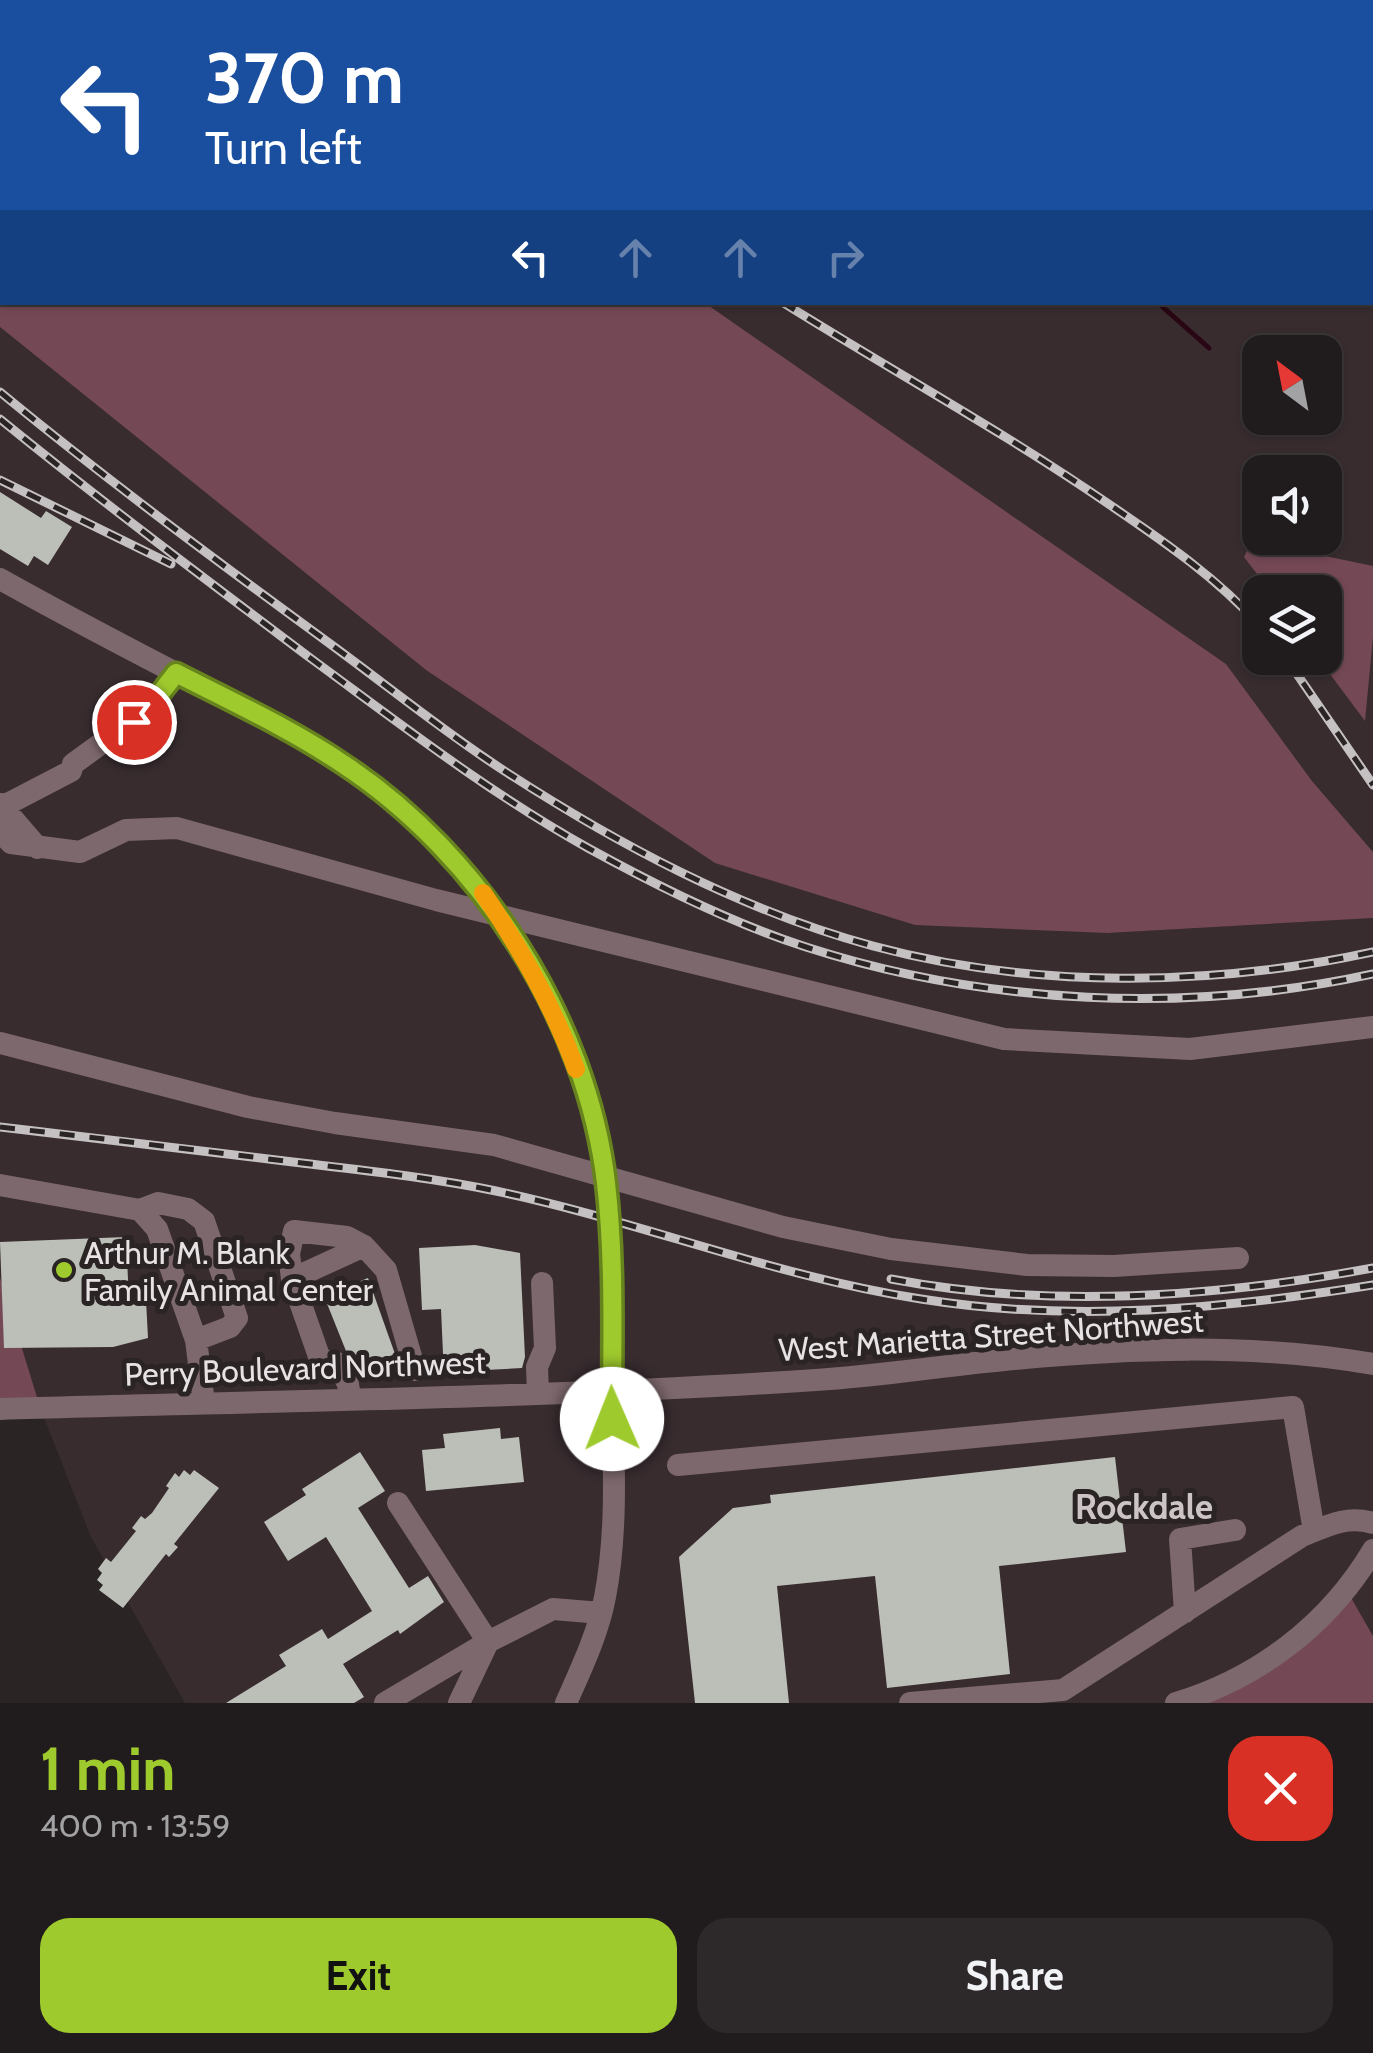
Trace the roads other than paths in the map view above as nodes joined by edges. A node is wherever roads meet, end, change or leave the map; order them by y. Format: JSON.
{"nodes":[{"id":1,"x":0,"y":579,"type":"edge"},
{"id":2,"x":176,"y":673,"type":"junction"},
{"id":3,"x":1,"y":803,"type":"edge"},
{"id":4,"x":0,"y":831,"type":"edge"},
{"id":5,"x":38,"y":848,"type":"junction"},
{"id":6,"x":1373,"y":1027,"type":"edge"},
{"id":7,"x":0,"y":1043,"type":"edge"},
{"id":8,"x":0,"y":1186,"type":"edge"},
{"id":9,"x":140,"y":1210,"type":"junction"},
{"id":10,"x":364,"y":1246,"type":"junction"},
{"id":11,"x":1238,"y":1258,"type":"dead end"},
{"id":12,"x":292,"y":1279,"type":"junction"},
{"id":13,"x":542,"y":1283,"type":"dead end"},
{"id":14,"x":196,"y":1340,"type":"junction"},
{"id":15,"x":1373,"y":1364,"type":"edge"},
{"id":16,"x":415,"y":1370,"type":"dead end"},
{"id":17,"x":612,"y":1392,"type":"junction"},
{"id":18,"x":538,"y":1394,"type":"junction"},
{"id":19,"x":350,"y":1399,"type":"junction"},
{"id":20,"x":204,"y":1403,"type":"junction"},
{"id":21,"x":0,"y":1409,"type":"edge"},
{"id":22,"x":678,"y":1465,"type":"dead end"},
{"id":23,"x":398,"y":1502,"type":"dead end"},
{"id":24,"x":1373,"y":1523,"type":"edge"},
{"id":25,"x":1235,"y":1530,"type":"dead end"},
{"id":26,"x":1314,"y":1531,"type":"junction"},
{"id":27,"x":1373,"y":1550,"type":"edge"},
{"id":28,"x":1185,"y":1612,"type":"junction"},
{"id":29,"x":601,"y":1613,"type":"junction"},
{"id":30,"x":488,"y":1642,"type":"junction"},
{"id":31,"x":385,"y":1703,"type":"edge"},
{"id":32,"x":460,"y":1703,"type":"edge"},
{"id":33,"x":566,"y":1703,"type":"edge"},
{"id":34,"x":910,"y":1703,"type":"edge"},
{"id":35,"x":1176,"y":1703,"type":"edge"}],
"edges":[{"from":1,"to":2,"type":"street"},
{"from":2,"to":3,"type":"street"},
{"from":2,"to":17,"type":"street"},
{"from":3,"to":5,"type":"street"},
{"from":4,"to":5,"type":"street"},
{"from":5,"to":6,"type":"street"},
{"from":7,"to":11,"type":"street"},
{"from":8,"to":9,"type":"street"},
{"from":9,"to":14,"type":"street"},
{"from":9,"to":14,"type":"street"},
{"from":10,"to":12,"type":"street"},
{"from":10,"to":12,"type":"street"},
{"from":10,"to":16,"type":"street"},
{"from":12,"to":19,"type":"street"},
{"from":13,"to":18,"type":"street"},
{"from":14,"to":20,"type":"street"},
{"from":15,"to":17,"type":"street","name":"West Marietta Street Northwest"},
{"from":17,"to":18,"type":"street","name":"Perry Boulevard Northwest"},
{"from":17,"to":29,"type":"street"},
{"from":18,"to":19,"type":"street","name":"Perry Boulevard Northwest"},
{"from":19,"to":20,"type":"street","name":"Perry Boulevard Northwest"},
{"from":20,"to":21,"type":"street","name":"Perry Boulevard Northwest"},
{"from":22,"to":26,"type":"street"},
{"from":23,"to":30,"type":"street"},
{"from":24,"to":26,"type":"street"},
{"from":25,"to":28,"type":"street"},
{"from":26,"to":28,"type":"street"},
{"from":27,"to":35,"type":"street"},
{"from":28,"to":34,"type":"street"},
{"from":29,"to":30,"type":"street"},
{"from":29,"to":33,"type":"street"},
{"from":30,"to":31,"type":"street"},
{"from":30,"to":32,"type":"street"}]}
